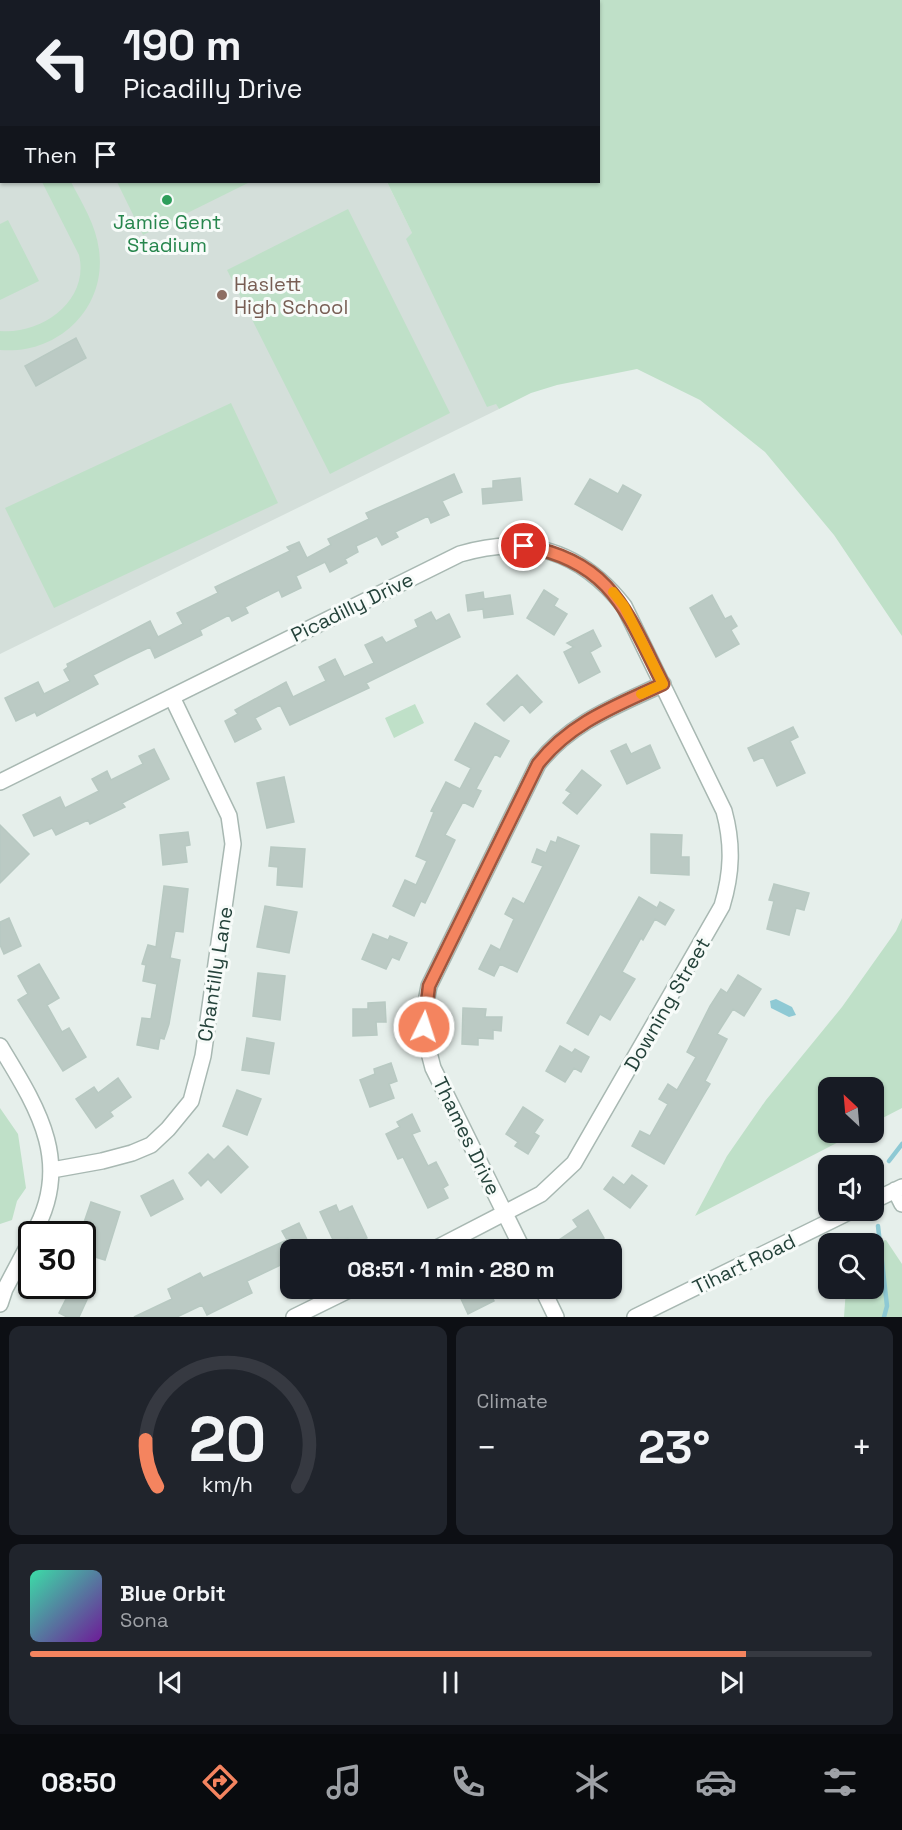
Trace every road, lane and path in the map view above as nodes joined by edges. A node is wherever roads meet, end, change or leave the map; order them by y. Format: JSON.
{"nodes":[{"id":1,"x":663,"y":684,"type":"junction"},
{"id":2,"x":172,"y":696,"type":"junction"},
{"id":3,"x":0,"y":782,"type":"edge"},
{"id":4,"x":0,"y":1046,"type":"edge"},
{"id":5,"x":52,"y":1170,"type":"junction"},
{"id":6,"x":900,"y":1193,"type":"edge"},
{"id":7,"x":884,"y":1198,"type":"edge"},
{"id":8,"x":506,"y":1215,"type":"junction"},
{"id":9,"x":39,"y":1221,"type":"edge"},
{"id":10,"x":831,"y":1221,"type":"edge"},
{"id":11,"x":457,"y":1239,"type":"edge"},
{"id":12,"x":518,"y":1239,"type":"edge"},
{"id":13,"x":18,"y":1263,"type":"edge"},
{"id":14,"x":331,"y":1299,"type":"edge"},
{"id":15,"x":547,"y":1299,"type":"edge"},
{"id":16,"x":0,"y":1304,"type":"edge"},
{"id":17,"x":294,"y":1317,"type":"edge"},
{"id":18,"x":556,"y":1317,"type":"edge"},
{"id":19,"x":635,"y":1317,"type":"edge"}],
"edges":[{"from":1,"to":2,"type":"street","name":"Picadilly Drive"},
{"from":1,"to":8,"type":"street","name":"Downing Street"},
{"from":1,"to":8,"type":"street","name":"Thames Drive"},
{"from":2,"to":3,"type":"street","name":"Picadilly Drive"},
{"from":2,"to":5,"type":"street","name":"Chantilly Lane"},
{"from":4,"to":5,"type":"street"},
{"from":5,"to":9,"type":"street"},
{"from":6,"to":7,"type":"street"},
{"from":8,"to":11,"type":"street","name":"Downing Street"},
{"from":8,"to":12,"type":"street","name":"Thames Drive"},
{"from":10,"to":19,"type":"street","name":"Tihart Road"},
{"from":13,"to":16,"type":"street"},
{"from":14,"to":17,"type":"street"},
{"from":15,"to":18,"type":"street"}]}
